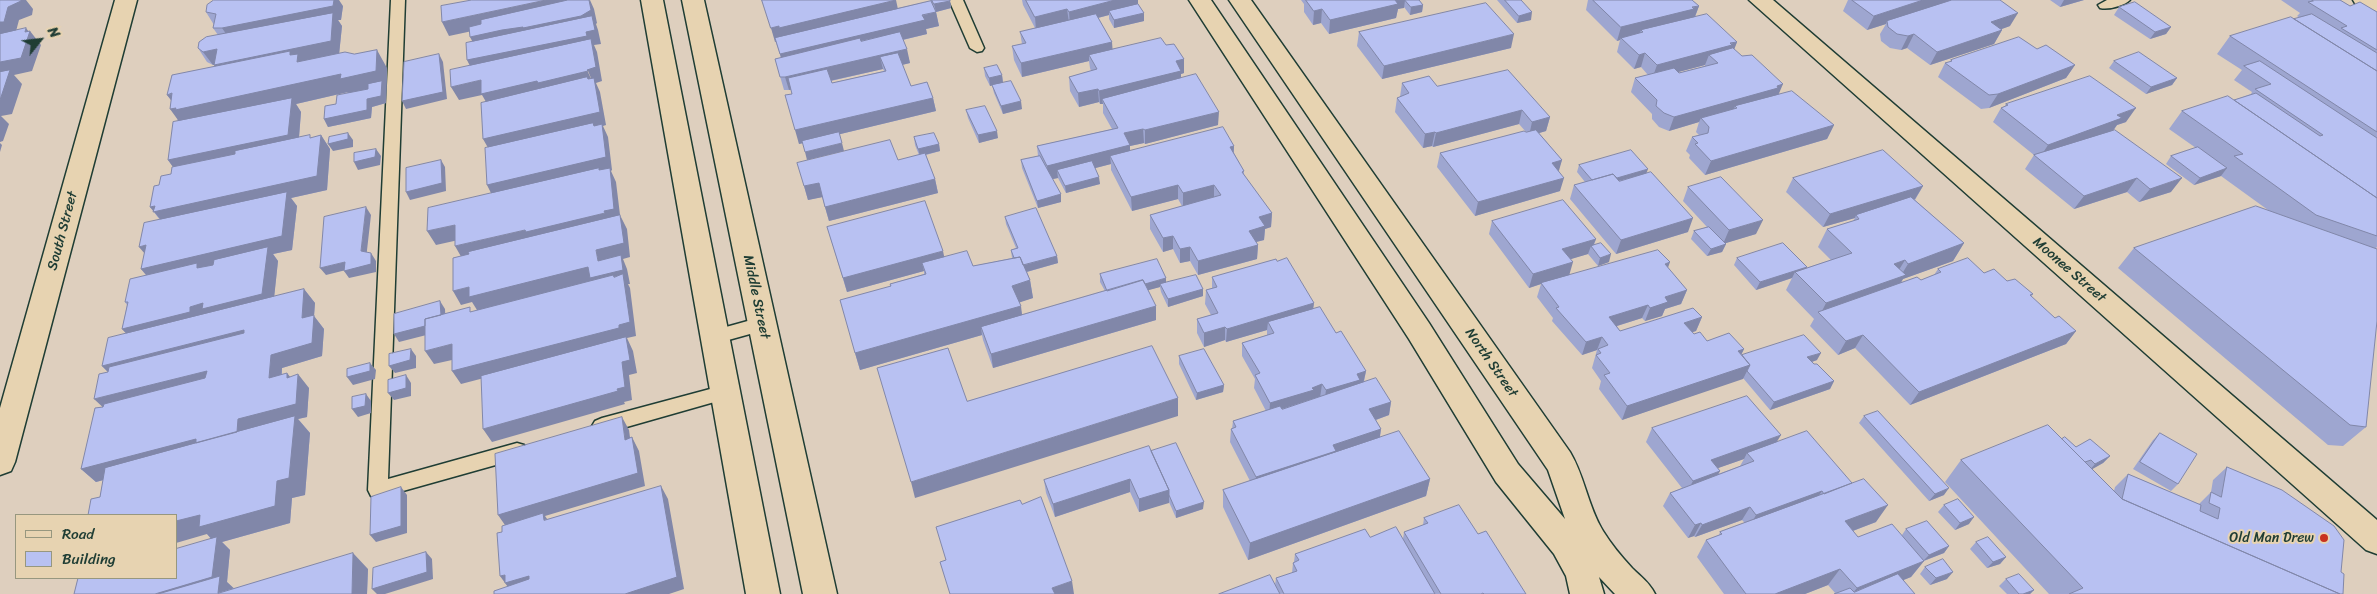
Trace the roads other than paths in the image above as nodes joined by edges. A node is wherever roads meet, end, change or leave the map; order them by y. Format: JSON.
{"nodes":[{"id":1,"x":126,"y":0,"type":"edge"},
{"id":2,"x":398,"y":0,"type":"edge"},
{"id":3,"x":652,"y":0,"type":"edge"},
{"id":4,"x":693,"y":0,"type":"edge"},
{"id":5,"x":956,"y":0,"type":"edge"},
{"id":6,"x":1200,"y":0,"type":"edge"},
{"id":7,"x":1240,"y":0,"type":"edge"},
{"id":8,"x":1760,"y":0,"type":"edge"},
{"id":9,"x":2123,"y":0,"type":"edge"},
{"id":10,"x":2364,"y":0,"type":"edge"},
{"id":11,"x":2105,"y":5,"type":"dead end"},
{"id":12,"x":2377,"y":8,"type":"edge"},
{"id":13,"x":977,"y":48,"type":"dead end"},
{"id":14,"x":1334,"y":134,"type":"junction"},
{"id":15,"x":1293,"y":144,"type":"junction"},
{"id":16,"x":762,"y":324,"type":"junction"},
{"id":17,"x":714,"y":337,"type":"junction"},
{"id":18,"x":725,"y":392,"type":"junction"},
{"id":19,"x":588,"y":430,"type":"edge"},
{"id":20,"x":531,"y":447,"type":"edge"},
{"id":21,"x":0,"y":462,"type":"edge"},
{"id":22,"x":2377,"y":540,"type":"edge"},
{"id":23,"x":763,"y":594,"type":"edge"},
{"id":24,"x":820,"y":594,"type":"edge"},
{"id":25,"x":1587,"y":594,"type":"edge"},
{"id":26,"x":1638,"y":594,"type":"edge"}],
"edges":[{"from":1,"to":21,"type":"street","name":"South Street"},
{"from":2,"to":20,"type":"lane"},
{"from":3,"to":17,"type":"street"},
{"from":4,"to":16,"type":"street","name":"Middle Street"},
{"from":5,"to":13,"type":"lane"},
{"from":6,"to":15,"type":"street"},
{"from":7,"to":14,"type":"street","name":"North Street"},
{"from":8,"to":22,"type":"street","name":"Moonee Street"},
{"from":9,"to":11,"type":"lane"},
{"from":10,"to":12,"type":"street"},
{"from":14,"to":15,"type":"street"},
{"from":14,"to":26,"type":"street","name":"North Street"},
{"from":15,"to":25,"type":"street"},
{"from":16,"to":17,"type":"lane"},
{"from":16,"to":24,"type":"street","name":"Middle Street"},
{"from":17,"to":18,"type":"street"},
{"from":18,"to":19,"type":"lane"},
{"from":18,"to":23,"type":"street"}]}
